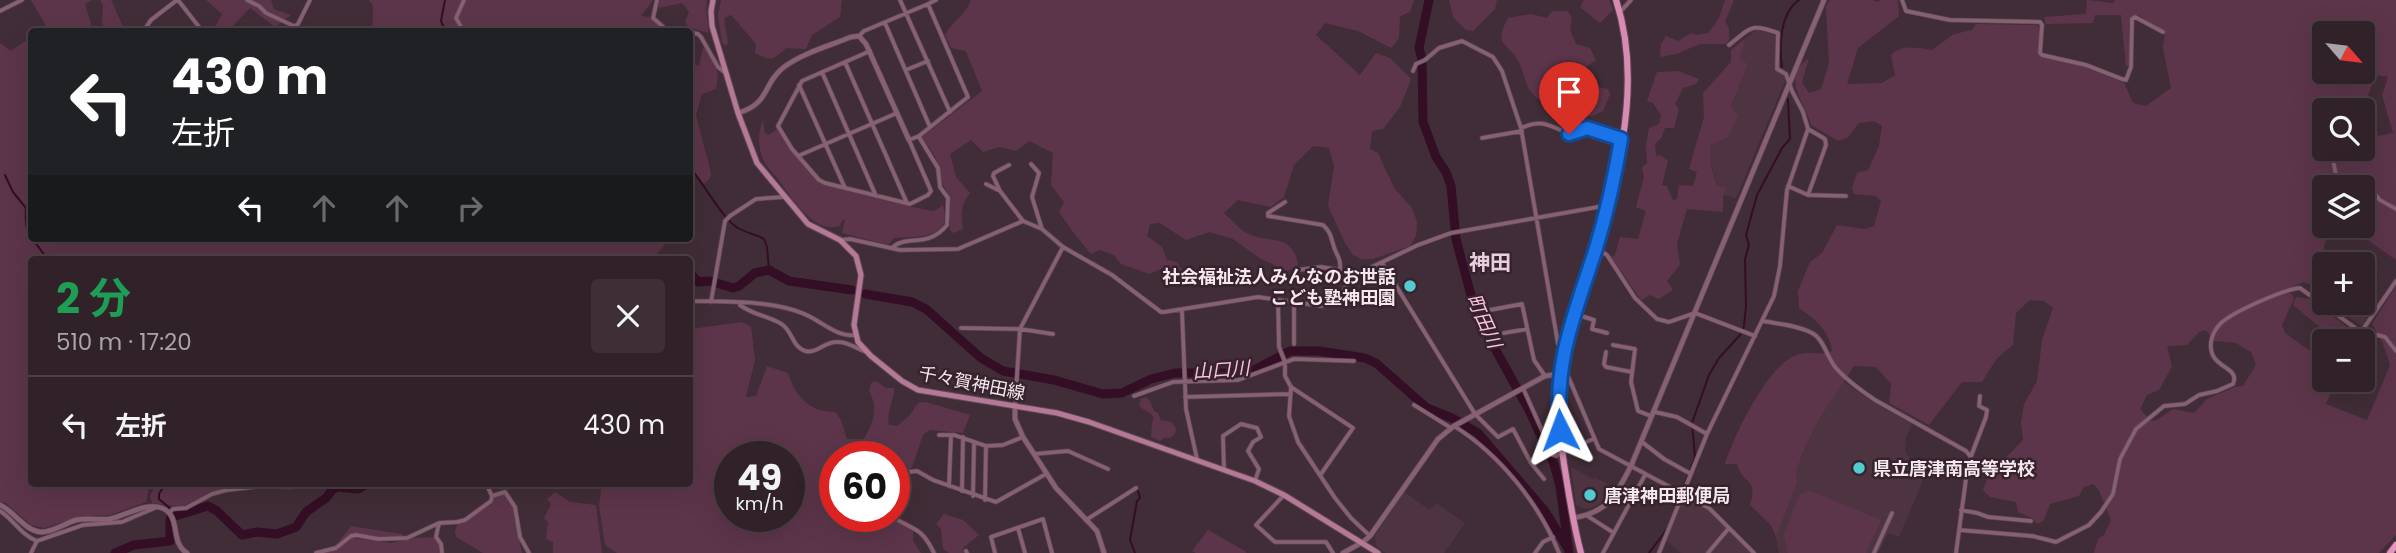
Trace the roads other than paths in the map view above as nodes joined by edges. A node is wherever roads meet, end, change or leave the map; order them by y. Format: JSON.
{"nodes":[{"id":1,"x":22,"y":0,"type":"edge"},
{"id":2,"x":177,"y":0,"type":"edge"},
{"id":3,"x":247,"y":0,"type":"edge"},
{"id":4,"x":310,"y":0,"type":"edge"},
{"id":5,"x":464,"y":0,"type":"edge"},
{"id":6,"x":657,"y":0,"type":"edge"},
{"id":7,"x":713,"y":0,"type":"edge"},
{"id":8,"x":900,"y":0,"type":"edge"},
{"id":9,"x":936,"y":0,"type":"edge"},
{"id":10,"x":1616,"y":0,"type":"edge"},
{"id":11,"x":1631,"y":0,"type":"edge"},
{"id":12,"x":1824,"y":0,"type":"edge"},
{"id":13,"x":1902,"y":0,"type":"edge"},
{"id":14,"x":928,"y":4,"type":"junction"},
{"id":15,"x":0,"y":11,"type":"edge"},
{"id":16,"x":1620,"y":12,"type":"junction"},
{"id":17,"x":907,"y":13,"type":"junction"},
{"id":18,"x":885,"y":23,"type":"junction"},
{"id":19,"x":296,"y":27,"type":"joint"},
{"id":20,"x":146,"y":28,"type":"edge"},
{"id":21,"x":199,"y":28,"type":"edge"},
{"id":22,"x":462,"y":28,"type":"edge"},
{"id":23,"x":664,"y":28,"type":"edge"},
{"id":24,"x":693,"y":32,"type":"edge"},
{"id":25,"x":2163,"y":32,"type":"dead end"},
{"id":26,"x":859,"y":36,"type":"junction"},
{"id":27,"x":1729,"y":45,"type":"dead end"},
{"id":28,"x":870,"y":51,"type":"junction"},
{"id":29,"x":928,"y":61,"type":"junction"},
{"id":30,"x":845,"y":62,"type":"junction"},
{"id":31,"x":906,"y":70,"type":"junction"},
{"id":32,"x":1413,"y":71,"type":"dead end"},
{"id":33,"x":822,"y":72,"type":"junction"},
{"id":34,"x":727,"y":74,"type":"junction"},
{"id":35,"x":1789,"y":82,"type":"junction"},
{"id":36,"x":799,"y":85,"type":"junction"},
{"id":37,"x":950,"y":112,"type":"junction"},
{"id":38,"x":738,"y":113,"type":"junction"},
{"id":39,"x":897,"y":113,"type":"junction"},
{"id":40,"x":872,"y":124,"type":"junction"},
{"id":41,"x":930,"y":127,"type":"junction"},
{"id":42,"x":1808,"y":129,"type":"junction"},
{"id":43,"x":1521,"y":130,"type":"junction"},
{"id":44,"x":849,"y":134,"type":"junction"},
{"id":45,"x":919,"y":136,"type":"junction"},
{"id":46,"x":1482,"y":138,"type":"dead end"},
{"id":47,"x":1621,"y":139,"type":"junction"},
{"id":48,"x":909,"y":140,"type":"junction"},
{"id":49,"x":826,"y":144,"type":"junction"},
{"id":50,"x":798,"y":156,"type":"junction"},
{"id":51,"x":2333,"y":161,"type":"edge"},
{"id":52,"x":1031,"y":164,"type":"dead end"},
{"id":53,"x":1009,"y":165,"type":"dead end"},
{"id":54,"x":986,"y":184,"type":"dead end"},
{"id":55,"x":1788,"y":186,"type":"junction"},
{"id":56,"x":845,"y":188,"type":"junction"},
{"id":57,"x":1000,"y":191,"type":"junction"},
{"id":58,"x":1808,"y":195,"type":"junction"},
{"id":59,"x":876,"y":196,"type":"junction"},
{"id":60,"x":1846,"y":196,"type":"dead end"},
{"id":61,"x":783,"y":197,"type":"junction"},
{"id":62,"x":1285,"y":202,"type":"dead end"},
{"id":63,"x":906,"y":203,"type":"junction"},
{"id":64,"x":1608,"y":208,"type":"junction"},
{"id":65,"x":2396,"y":209,"type":"edge"},
{"id":66,"x":1537,"y":217,"type":"junction"},
{"id":67,"x":1023,"y":220,"type":"junction"},
{"id":68,"x":1042,"y":229,"type":"junction"},
{"id":69,"x":840,"y":240,"type":"junction"},
{"id":70,"x":1063,"y":247,"type":"junction"},
{"id":71,"x":892,"y":248,"type":"junction"},
{"id":72,"x":1596,"y":248,"type":"junction"},
{"id":73,"x":1382,"y":263,"type":"junction"},
{"id":74,"x":1297,"y":270,"type":"dead end"},
{"id":75,"x":1340,"y":270,"type":"junction"},
{"id":76,"x":1353,"y":276,"type":"junction"},
{"id":77,"x":2396,"y":281,"type":"edge"},
{"id":78,"x":1278,"y":300,"type":"junction"},
{"id":79,"x":693,"y":301,"type":"edge"},
{"id":80,"x":711,"y":302,"type":"junction"},
{"id":81,"x":739,"y":303,"type":"junction"},
{"id":82,"x":1294,"y":303,"type":"junction"},
{"id":83,"x":1490,"y":310,"type":"dead end"},
{"id":84,"x":1182,"y":311,"type":"junction"},
{"id":85,"x":1695,"y":313,"type":"junction"},
{"id":86,"x":1575,"y":314,"type":"junction"},
{"id":87,"x":1763,"y":321,"type":"junction"},
{"id":88,"x":961,"y":328,"type":"dead end"},
{"id":89,"x":1020,"y":329,"type":"junction"},
{"id":90,"x":1527,"y":329,"type":"junction"},
{"id":91,"x":2359,"y":329,"type":"edge"},
{"id":92,"x":2363,"y":329,"type":"edge"},
{"id":93,"x":1504,"y":333,"type":"dead end"},
{"id":94,"x":1607,"y":333,"type":"dead end"},
{"id":95,"x":1054,"y":334,"type":"dead end"},
{"id":96,"x":2375,"y":334,"type":"edge"},
{"id":97,"x":855,"y":335,"type":"junction"},
{"id":98,"x":1755,"y":336,"type":"junction"},
{"id":99,"x":1294,"y":344,"type":"dead end"},
{"id":100,"x":1614,"y":345,"type":"dead end"},
{"id":101,"x":1564,"y":347,"type":"junction"},
{"id":102,"x":2396,"y":351,"type":"edge"},
{"id":103,"x":866,"y":352,"type":"junction"},
{"id":104,"x":1606,"y":352,"type":"dead end"},
{"id":105,"x":1354,"y":361,"type":"dead end"},
{"id":106,"x":1285,"y":362,"type":"junction"},
{"id":107,"x":1632,"y":372,"type":"junction"},
{"id":108,"x":1559,"y":374,"type":"junction"},
{"id":109,"x":1545,"y":376,"type":"junction"},
{"id":110,"x":1185,"y":383,"type":"junction"},
{"id":111,"x":1291,"y":387,"type":"junction"},
{"id":112,"x":1523,"y":388,"type":"junction"},
{"id":113,"x":1291,"y":394,"type":"junction"},
{"id":114,"x":1134,"y":396,"type":"dead end"},
{"id":115,"x":1980,"y":396,"type":"dead end"},
{"id":116,"x":1185,"y":397,"type":"junction"},
{"id":117,"x":1414,"y":405,"type":"dead end"},
{"id":118,"x":1015,"y":406,"type":"junction"},
{"id":119,"x":1475,"y":414,"type":"junction"},
{"id":120,"x":1653,"y":414,"type":"junction"},
{"id":121,"x":1452,"y":427,"type":"junction"},
{"id":122,"x":1707,"y":434,"type":"junction"},
{"id":123,"x":939,"y":435,"type":"dead end"},
{"id":124,"x":951,"y":435,"type":"junction"},
{"id":125,"x":1023,"y":437,"type":"junction"},
{"id":126,"x":963,"y":438,"type":"junction"},
{"id":127,"x":1594,"y":439,"type":"junction"},
{"id":128,"x":1642,"y":442,"type":"junction"},
{"id":129,"x":974,"y":443,"type":"junction"},
{"id":130,"x":986,"y":446,"type":"junction"},
{"id":131,"x":1563,"y":452,"type":"junction"},
{"id":132,"x":1034,"y":454,"type":"junction"},
{"id":133,"x":1970,"y":457,"type":"junction"},
{"id":134,"x":1198,"y":461,"type":"junction"},
{"id":135,"x":1630,"y":466,"type":"junction"},
{"id":136,"x":1108,"y":468,"type":"dead end"},
{"id":137,"x":1224,"y":470,"type":"junction"},
{"id":138,"x":910,"y":472,"type":"edge"},
{"id":139,"x":1689,"y":473,"type":"junction"},
{"id":140,"x":1046,"y":474,"type":"junction"},
{"id":141,"x":1321,"y":474,"type":"junction"},
{"id":142,"x":1646,"y":474,"type":"junction"},
{"id":143,"x":1544,"y":479,"type":"dead end"},
{"id":144,"x":1255,"y":481,"type":"junction"},
{"id":145,"x":949,"y":486,"type":"junction"},
{"id":146,"x":254,"y":487,"type":"edge"},
{"id":147,"x":488,"y":487,"type":"edge"},
{"id":148,"x":1136,"y":488,"type":"dead end"},
{"id":149,"x":962,"y":491,"type":"junction"},
{"id":150,"x":1681,"y":494,"type":"junction"},
{"id":151,"x":973,"y":495,"type":"junction"},
{"id":152,"x":1284,"y":495,"type":"junction"},
{"id":153,"x":492,"y":496,"type":"junction"},
{"id":154,"x":985,"y":500,"type":"junction"},
{"id":155,"x":0,"y":505,"type":"edge"},
{"id":156,"x":157,"y":507,"type":"junction"},
{"id":157,"x":1961,"y":510,"type":"junction"},
{"id":158,"x":0,"y":511,"type":"edge"},
{"id":159,"x":171,"y":511,"type":"junction"},
{"id":160,"x":1892,"y":513,"type":"dead end"},
{"id":161,"x":1586,"y":516,"type":"junction"},
{"id":162,"x":1573,"y":518,"type":"junction"},
{"id":163,"x":1086,"y":520,"type":"junction"},
{"id":164,"x":2031,"y":521,"type":"dead end"},
{"id":165,"x":439,"y":523,"type":"junction"},
{"id":166,"x":910,"y":526,"type":"edge"},
{"id":167,"x":1730,"y":527,"type":"junction"},
{"id":168,"x":1018,"y":528,"type":"junction"},
{"id":169,"x":1959,"y":530,"type":"junction"},
{"id":170,"x":1614,"y":533,"type":"junction"},
{"id":171,"x":1370,"y":536,"type":"junction"},
{"id":172,"x":1553,"y":537,"type":"junction"},
{"id":173,"x":37,"y":541,"type":"junction"},
{"id":174,"x":1363,"y":543,"type":"junction"},
{"id":175,"x":2396,"y":546,"type":"edge"},
{"id":176,"x":1371,"y":551,"type":"edge"},
{"id":177,"x":30,"y":553,"type":"edge"},
{"id":178,"x":187,"y":553,"type":"edge"},
{"id":179,"x":316,"y":553,"type":"edge"},
{"id":180,"x":442,"y":553,"type":"edge"},
{"id":181,"x":529,"y":553,"type":"edge"},
{"id":182,"x":934,"y":553,"type":"edge"},
{"id":183,"x":995,"y":553,"type":"edge"},
{"id":184,"x":1025,"y":553,"type":"edge"},
{"id":185,"x":1052,"y":553,"type":"edge"},
{"id":186,"x":1104,"y":553,"type":"edge"},
{"id":187,"x":1333,"y":553,"type":"edge"},
{"id":188,"x":1343,"y":553,"type":"edge"},
{"id":189,"x":1378,"y":553,"type":"edge"},
{"id":190,"x":1535,"y":553,"type":"edge"},
{"id":191,"x":1559,"y":553,"type":"edge"},
{"id":192,"x":1581,"y":553,"type":"edge"},
{"id":193,"x":1604,"y":553,"type":"edge"},
{"id":194,"x":1659,"y":553,"type":"edge"},
{"id":195,"x":1708,"y":553,"type":"edge"},
{"id":196,"x":1754,"y":553,"type":"edge"},
{"id":197,"x":1874,"y":553,"type":"edge"},
{"id":198,"x":1956,"y":553,"type":"edge"},
{"id":199,"x":2390,"y":553,"type":"edge"}],
"edges":[{"from":1,"to":15,"type":"street"},
{"from":2,"to":20,"type":"street"},
{"from":2,"to":21,"type":"street"},
{"from":3,"to":19,"type":"street"},
{"from":4,"to":19,"type":"street"},
{"from":5,"to":22,"type":"street"},
{"from":6,"to":23,"type":"street"},
{"from":7,"to":34,"type":"main road"},
{"from":8,"to":17,"type":"street"},
{"from":9,"to":14,"type":"street"},
{"from":10,"to":16,"type":"main road"},
{"from":11,"to":16,"type":"street"},
{"from":12,"to":35,"type":"street"},
{"from":13,"to":25,"type":"street"},
{"from":14,"to":17,"type":"street"},
{"from":14,"to":37,"type":"street"},
{"from":16,"to":47,"type":"main road"},
{"from":17,"to":18,"type":"street"},
{"from":17,"to":29,"type":"street"},
{"from":18,"to":26,"type":"street"},
{"from":18,"to":31,"type":"street"},
{"from":24,"to":34,"type":"street"},
{"from":26,"to":28,"type":"street"},
{"from":26,"to":38,"type":"street"},
{"from":27,"to":35,"type":"street"},
{"from":28,"to":30,"type":"street"},
{"from":28,"to":39,"type":"street"},
{"from":29,"to":31,"type":"street"},
{"from":29,"to":37,"type":"street"},
{"from":30,"to":33,"type":"street"},
{"from":30,"to":40,"type":"street"},
{"from":31,"to":41,"type":"street"},
{"from":32,"to":43,"type":"street"},
{"from":33,"to":36,"type":"street"},
{"from":33,"to":44,"type":"street"},
{"from":34,"to":38,"type":"main road"},
{"from":35,"to":42,"type":"street"},
{"from":35,"to":85,"type":"street"},
{"from":36,"to":49,"type":"street"},
{"from":36,"to":50,"type":"street"},
{"from":37,"to":41,"type":"street"},
{"from":38,"to":61,"type":"main road"},
{"from":39,"to":40,"type":"street"},
{"from":39,"to":48,"type":"street"},
{"from":40,"to":44,"type":"street"},
{"from":40,"to":63,"type":"street"},
{"from":41,"to":45,"type":"street"},
{"from":42,"to":55,"type":"street"},
{"from":42,"to":58,"type":"street"},
{"from":43,"to":46,"type":"street"},
{"from":43,"to":47,"type":"street"},
{"from":43,"to":66,"type":"street"},
{"from":44,"to":49,"type":"street"},
{"from":44,"to":59,"type":"street"},
{"from":45,"to":48,"type":"street"},
{"from":45,"to":71,"type":"street"},
{"from":47,"to":64,"type":"main road"},
{"from":48,"to":63,"type":"street"},
{"from":49,"to":50,"type":"street"},
{"from":49,"to":56,"type":"street"},
{"from":50,"to":56,"type":"street"},
{"from":51,"to":65,"type":"street"},
{"from":52,"to":68,"type":"street"},
{"from":53,"to":57,"type":"street"},
{"from":54,"to":57,"type":"street"},
{"from":55,"to":58,"type":"street"},
{"from":55,"to":87,"type":"street"},
{"from":56,"to":59,"type":"street"},
{"from":57,"to":67,"type":"street"},
{"from":58,"to":60,"type":"street"},
{"from":59,"to":63,"type":"street"},
{"from":61,"to":69,"type":"main road"},
{"from":61,"to":80,"type":"street"},
{"from":62,"to":75,"type":"street"},
{"from":64,"to":66,"type":"street"},
{"from":64,"to":72,"type":"main road"},
{"from":66,"to":73,"type":"street"},
{"from":66,"to":101,"type":"street"},
{"from":67,"to":68,"type":"street"},
{"from":67,"to":71,"type":"street"},
{"from":68,"to":70,"type":"street"},
{"from":69,"to":71,"type":"street"},
{"from":69,"to":97,"type":"main road"},
{"from":70,"to":84,"type":"street"},
{"from":70,"to":89,"type":"street"},
{"from":72,"to":85,"type":"street"},
{"from":72,"to":86,"type":"main road"},
{"from":73,"to":76,"type":"street"},
{"from":73,"to":119,"type":"street"},
{"from":74,"to":75,"type":"street"},
{"from":75,"to":76,"type":"street"},
{"from":76,"to":82,"type":"street"},
{"from":77,"to":92,"type":"street"},
{"from":78,"to":82,"type":"street"},
{"from":78,"to":84,"type":"street"},
{"from":78,"to":106,"type":"street"},
{"from":79,"to":80,"type":"street"},
{"from":80,"to":81,"type":"street"},
{"from":81,"to":97,"type":"street"},
{"from":81,"to":103,"type":"street"},
{"from":82,"to":99,"type":"street"},
{"from":83,"to":90,"type":"street"},
{"from":84,"to":110,"type":"street"},
{"from":85,"to":98,"type":"street"},
{"from":85,"to":120,"type":"street"},
{"from":86,"to":94,"type":"street"},
{"from":86,"to":101,"type":"main road"},
{"from":87,"to":98,"type":"street"},
{"from":87,"to":133,"type":"street"},
{"from":88,"to":89,"type":"street"},
{"from":89,"to":95,"type":"street"},
{"from":89,"to":118,"type":"street"},
{"from":90,"to":93,"type":"street"},
{"from":90,"to":109,"type":"street"},
{"from":91,"to":169,"type":"street"},
{"from":96,"to":102,"type":"street"},
{"from":97,"to":103,"type":"main road","name":"千々賀神田線"},
{"from":98,"to":122,"type":"street"},
{"from":100,"to":107,"type":"street"},
{"from":101,"to":108,"type":"main road"},
{"from":103,"to":118,"type":"main road","name":"千々賀神田線"},
{"from":104,"to":107,"type":"street"},
{"from":105,"to":106,"type":"street"},
{"from":106,"to":110,"type":"street"},
{"from":106,"to":111,"type":"street"},
{"from":107,"to":120,"type":"street"},
{"from":108,"to":109,"type":"street"},
{"from":108,"to":127,"type":"street"},
{"from":108,"to":131,"type":"main road"},
{"from":109,"to":112,"type":"street"},
{"from":110,"to":114,"type":"street"},
{"from":110,"to":116,"type":"street"},
{"from":111,"to":113,"type":"street"},
{"from":111,"to":141,"type":"street"},
{"from":112,"to":119,"type":"street"},
{"from":112,"to":131,"type":"street"},
{"from":113,"to":116,"type":"street"},
{"from":113,"to":141,"type":"street"},
{"from":115,"to":133,"type":"street"},
{"from":116,"to":134,"type":"street"},
{"from":117,"to":121,"type":"street"},
{"from":118,"to":125,"type":"street"},
{"from":118,"to":134,"type":"main road","name":"千々賀神田線"},
{"from":119,"to":121,"type":"street"},
{"from":119,"to":143,"type":"street"},
{"from":120,"to":122,"type":"street"},
{"from":120,"to":128,"type":"street"},
{"from":121,"to":171,"type":"street"},
{"from":121,"to":172,"type":"street"},
{"from":122,"to":139,"type":"street"},
{"from":123,"to":124,"type":"street"},
{"from":124,"to":126,"type":"street"},
{"from":124,"to":145,"type":"street"},
{"from":125,"to":130,"type":"street"},
{"from":125,"to":132,"type":"street"},
{"from":126,"to":129,"type":"street"},
{"from":126,"to":149,"type":"street"},
{"from":127,"to":131,"type":"street"},
{"from":127,"to":135,"type":"street"},
{"from":128,"to":135,"type":"street"},
{"from":128,"to":139,"type":"street"},
{"from":129,"to":130,"type":"street"},
{"from":129,"to":151,"type":"street"},
{"from":130,"to":154,"type":"street"},
{"from":131,"to":162,"type":"main road"},
{"from":132,"to":136,"type":"street"},
{"from":132,"to":140,"type":"street"},
{"from":133,"to":157,"type":"street"},
{"from":134,"to":137,"type":"main road","name":"千々賀神田線"},
{"from":135,"to":142,"type":"street"},
{"from":135,"to":161,"type":"street"},
{"from":137,"to":144,"type":"main road","name":"千々賀神田線"},
{"from":137,"to":144,"type":"street"},
{"from":138,"to":145,"type":"street"},
{"from":139,"to":150,"type":"street"},
{"from":140,"to":154,"type":"street"},
{"from":140,"to":163,"type":"street"},
{"from":141,"to":171,"type":"street"},
{"from":142,"to":150,"type":"street"},
{"from":142,"to":170,"type":"street"},
{"from":144,"to":152,"type":"main road","name":"千々賀神田線"},
{"from":145,"to":149,"type":"street"},
{"from":146,"to":159,"type":"street"},
{"from":147,"to":153,"type":"street"},
{"from":148,"to":163,"type":"street"},
{"from":149,"to":151,"type":"street"},
{"from":150,"to":167,"type":"street"},
{"from":150,"to":194,"type":"street"},
{"from":151,"to":154,"type":"street"},
{"from":152,"to":174,"type":"main road","name":"千々賀神田線"},
{"from":152,"to":187,"type":"street"},
{"from":153,"to":165,"type":"street"},
{"from":153,"to":181,"type":"street"},
{"from":155,"to":156,"type":"street"},
{"from":156,"to":159,"type":"street"},
{"from":156,"to":173,"type":"street"},
{"from":157,"to":164,"type":"street"},
{"from":157,"to":169,"type":"street"},
{"from":158,"to":173,"type":"street"},
{"from":159,"to":178,"type":"street"},
{"from":160,"to":197,"type":"street"},
{"from":161,"to":162,"type":"street"},
{"from":161,"to":170,"type":"street"},
{"from":162,"to":192,"type":"main road"},
{"from":163,"to":186,"type":"street"},
{"from":165,"to":179,"type":"street"},
{"from":165,"to":180,"type":"street"},
{"from":166,"to":182,"type":"street"},
{"from":167,"to":195,"type":"street"},
{"from":167,"to":196,"type":"street"},
{"from":168,"to":183,"type":"street"},
{"from":168,"to":184,"type":"street"},
{"from":168,"to":185,"type":"street"},
{"from":169,"to":198,"type":"street"},
{"from":170,"to":193,"type":"street"},
{"from":171,"to":174,"type":"street"},
{"from":172,"to":190,"type":"street"},
{"from":172,"to":191,"type":"street"},
{"from":173,"to":177,"type":"street"},
{"from":174,"to":176,"type":"main road","name":"千々賀神田線"},
{"from":174,"to":188,"type":"street"},
{"from":175,"to":199,"type":"highway"},
{"from":176,"to":189,"type":"main road","name":"千々賀神田線"}]}
